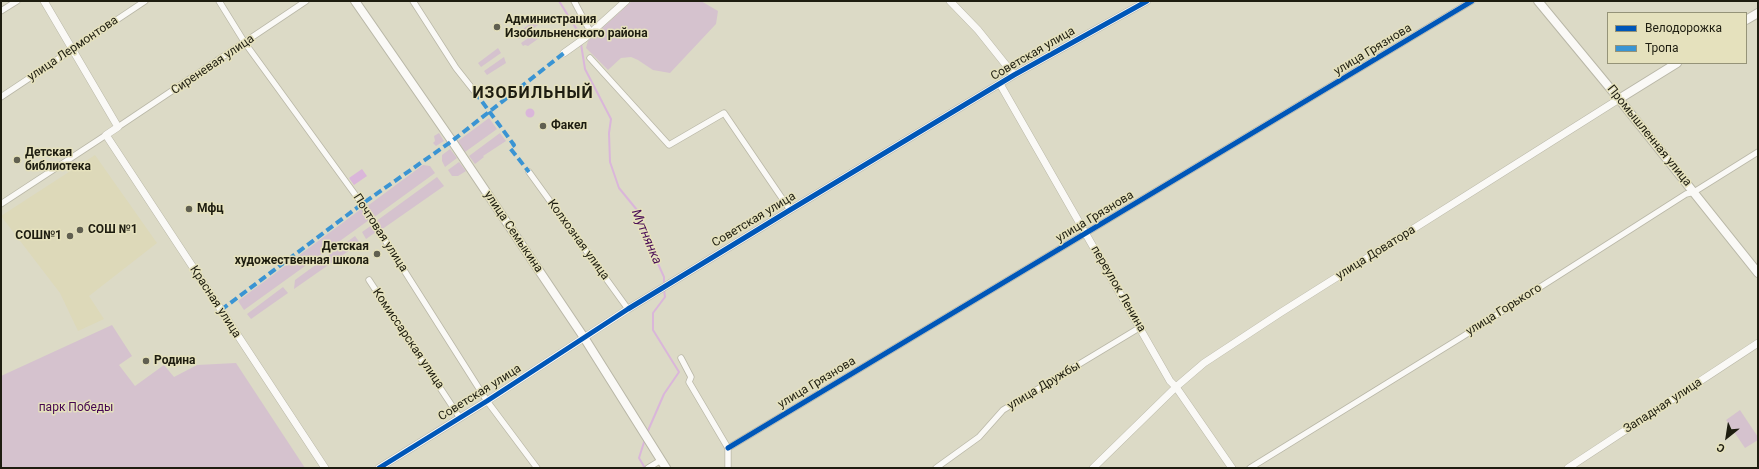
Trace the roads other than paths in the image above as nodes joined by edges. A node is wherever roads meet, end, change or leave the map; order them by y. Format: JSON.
{"nodes":[{"id":1,"x":17,"y":1,"type":"edge"},
{"id":2,"x":44,"y":1,"type":"edge"},
{"id":3,"x":145,"y":1,"type":"edge"},
{"id":4,"x":219,"y":1,"type":"edge"},
{"id":5,"x":306,"y":1,"type":"edge"},
{"id":6,"x":355,"y":1,"type":"edge"},
{"id":7,"x":413,"y":1,"type":"edge"},
{"id":8,"x":574,"y":1,"type":"edge"},
{"id":9,"x":626,"y":1,"type":"edge"},
{"id":10,"x":950,"y":1,"type":"edge"},
{"id":11,"x":1147,"y":1,"type":"edge"},
{"id":12,"x":1472,"y":1,"type":"edge"},
{"id":13,"x":1538,"y":1,"type":"edge"},
{"id":14,"x":1,"y":11,"type":"edge"},
{"id":15,"x":1758,"y":13,"type":"edge"},
{"id":16,"x":1747,"y":19,"type":"edge"},
{"id":17,"x":588,"y":35,"type":"junction"},
{"id":18,"x":245,"y":43,"type":"junction"},
{"id":19,"x":73,"y":50,"type":"junction"},
{"id":20,"x":564,"y":53,"type":"dead end"},
{"id":21,"x":590,"y":58,"type":"dead end"},
{"id":22,"x":1675,"y":64,"type":"edge"},
{"id":23,"x":1014,"y":76,"type":"junction"},
{"id":24,"x":1000,"y":84,"type":"junction"},
{"id":25,"x":475,"y":92,"type":"dead end"},
{"id":26,"x":1,"y":97,"type":"edge"},
{"id":27,"x":1619,"y":99,"type":"junction"},
{"id":28,"x":118,"y":127,"type":"junction"},
{"id":29,"x":106,"y":135,"type":"junction"},
{"id":30,"x":1758,"y":152,"type":"edge"},
{"id":31,"x":528,"y":172,"type":"dead end"},
{"id":32,"x":1694,"y":192,"type":"junction"},
{"id":33,"x":1,"y":204,"type":"edge"},
{"id":34,"x":790,"y":210,"type":"junction"},
{"id":35,"x":1086,"y":234,"type":"junction"},
{"id":36,"x":1758,"y":273,"type":"edge"},
{"id":37,"x":369,"y":280,"type":"dead end"},
{"id":38,"x":628,"y":309,"type":"junction"},
{"id":39,"x":1140,"y":328,"type":"junction"},
{"id":40,"x":585,"y":339,"type":"junction"},
{"id":41,"x":1758,"y":343,"type":"edge"},
{"id":42,"x":681,"y":358,"type":"dead end"},
{"id":43,"x":1176,"y":387,"type":"junction"},
{"id":44,"x":487,"y":401,"type":"junction"},
{"id":45,"x":460,"y":418,"type":"junction"},
{"id":46,"x":728,"y":448,"type":"junction"},
{"id":47,"x":661,"y":460,"type":"junction"},
{"id":48,"x":649,"y":467,"type":"edge"},
{"id":49,"x":325,"y":468,"type":"edge"},
{"id":50,"x":379,"y":468,"type":"edge"},
{"id":51,"x":538,"y":468,"type":"edge"},
{"id":52,"x":666,"y":468,"type":"edge"},
{"id":53,"x":728,"y":468,"type":"edge"},
{"id":54,"x":936,"y":468,"type":"edge"},
{"id":55,"x":1093,"y":468,"type":"edge"},
{"id":56,"x":1232,"y":468,"type":"edge"},
{"id":57,"x":1250,"y":468,"type":"edge"},
{"id":58,"x":1568,"y":468,"type":"edge"}],
"edges":[{"from":1,"to":14,"type":"street"},
{"from":2,"to":19,"type":"street"},
{"from":3,"to":19,"type":"street","name":"улица Лермонтова"},
{"from":4,"to":18,"type":"street","name":"Почтовая улица"},
{"from":5,"to":18,"type":"street","name":"Сиреневая улица"},
{"from":6,"to":40,"type":"main road","name":"улица Семыкина"},
{"from":7,"to":25,"type":"street"},
{"from":8,"to":17,"type":"street"},
{"from":9,"to":17,"type":"street"},
{"from":10,"to":23,"type":"street"},
{"from":11,"to":23,"type":"street","name":"Советская улица"},
{"from":12,"to":35,"type":"street","name":"улица Грязнова"},
{"from":13,"to":27,"type":"main road","name":"Промышленная улица"},
{"from":15,"to":16,"type":"main road"},
{"from":17,"to":20,"type":"street"},
{"from":18,"to":28,"type":"street","name":"Сиреневая улица"},
{"from":18,"to":44,"type":"street","name":"Почтовая улица"},
{"from":19,"to":26,"type":"street","name":"улица Лермонтова"},
{"from":19,"to":28,"type":"street"},
{"from":21,"to":34,"type":"street"},
{"from":22,"to":27,"type":"main road","name":"улица Доватора"},
{"from":23,"to":24,"type":"street","name":"Советская улица"},
{"from":24,"to":34,"type":"street","name":"Советская улица"},
{"from":24,"to":35,"type":"street","name":"переулок Ленина"},
{"from":27,"to":32,"type":"main road","name":"Промышленная улица"},
{"from":27,"to":43,"type":"street","name":"улица Доватора"},
{"from":28,"to":29,"type":"street"},
{"from":29,"to":33,"type":"street"},
{"from":29,"to":49,"type":"street","name":"Красная улица"},
{"from":30,"to":32,"type":"street","name":"улица Горького"},
{"from":31,"to":38,"type":"street","name":"Колхозная улица"},
{"from":32,"to":36,"type":"main road","name":"Промышленная улица"},
{"from":32,"to":57,"type":"street","name":"улица Горького"},
{"from":34,"to":38,"type":"street","name":"Советская улица"},
{"from":35,"to":39,"type":"street","name":"переулок Ленина"},
{"from":35,"to":46,"type":"street","name":"улица Грязнова"},
{"from":37,"to":45,"type":"street","name":"Комиссарская улица"},
{"from":38,"to":40,"type":"street","name":"Советская улица"},
{"from":39,"to":43,"type":"street","name":"переулок Ленина"},
{"from":39,"to":54,"type":"street","name":"улица Дружбы"},
{"from":40,"to":44,"type":"street","name":"Советская улица"},
{"from":40,"to":47,"type":"main road","name":"улица Семыкина"},
{"from":41,"to":58,"type":"street","name":"Западная улица"},
{"from":42,"to":46,"type":"street"},
{"from":43,"to":55,"type":"street","name":"улица Доватора"},
{"from":43,"to":56,"type":"street","name":"переулок Ленина"},
{"from":44,"to":45,"type":"street","name":"Советская улица"},
{"from":44,"to":51,"type":"street","name":"Почтовая улица"},
{"from":45,"to":50,"type":"street","name":"Советская улица"},
{"from":46,"to":53,"type":"street"},
{"from":47,"to":48,"type":"street"},
{"from":47,"to":52,"type":"main road","name":"улица Семыкина"}]}
